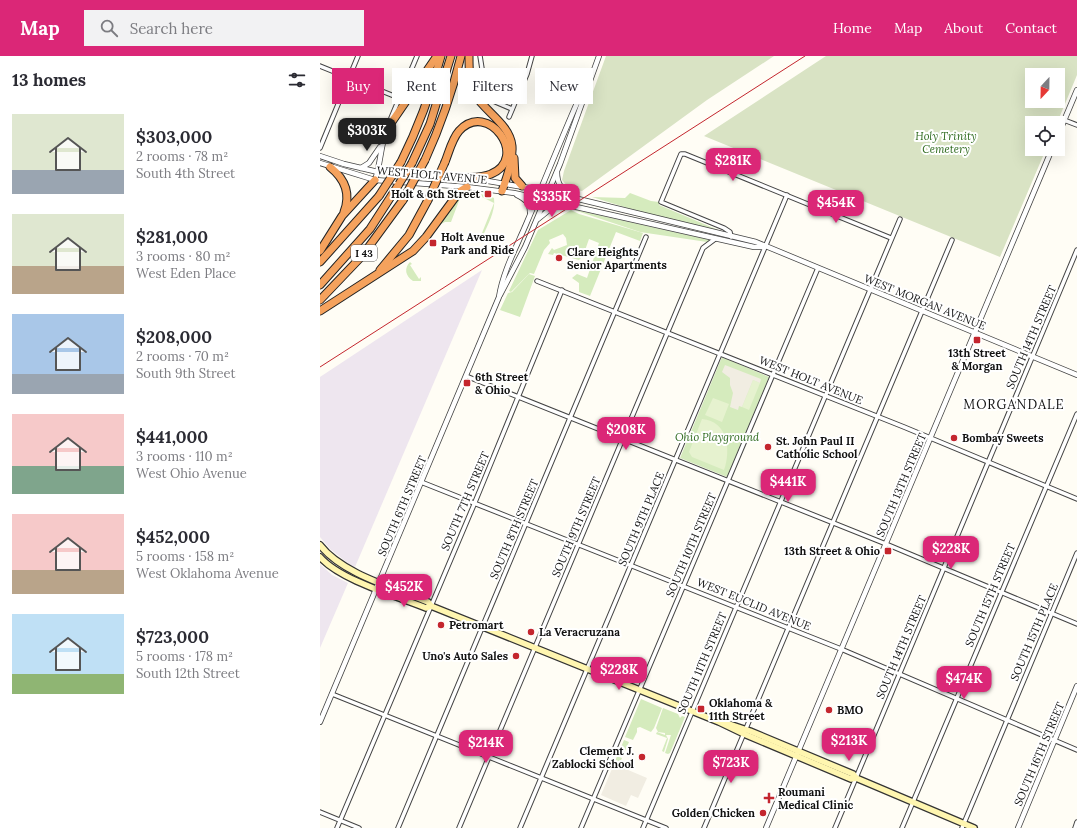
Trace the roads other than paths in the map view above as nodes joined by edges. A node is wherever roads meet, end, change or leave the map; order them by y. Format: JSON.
{"nodes":[{"id":1,"x":358,"y":56,"type":"edge"},
{"id":2,"x":417,"y":56,"type":"edge"},
{"id":3,"x":437,"y":56,"type":"edge"},
{"id":4,"x":441,"y":56,"type":"edge"},
{"id":5,"x":451,"y":56,"type":"edge"},
{"id":6,"x":461,"y":56,"type":"edge"},
{"id":7,"x":469,"y":56,"type":"edge"},
{"id":8,"x":480,"y":56,"type":"edge"},
{"id":9,"x":532,"y":56,"type":"edge"},
{"id":10,"x":599,"y":56,"type":"edge"},
{"id":11,"x":320,"y":66,"type":"edge"},
{"id":12,"x":353,"y":68,"type":"edge"},
{"id":13,"x":412,"y":68,"type":"edge"},
{"id":14,"x":332,"y":71,"type":"edge"},
{"id":15,"x":593,"y":71,"type":"edge"},
{"id":16,"x":1077,"y":90,"type":"edge"},
{"id":17,"x":338,"y":104,"type":"edge"},
{"id":18,"x":397,"y":104,"type":"edge"},
{"id":19,"x":577,"y":104,"type":"edge"},
{"id":20,"x":582,"y":104,"type":"edge"},
{"id":21,"x":512,"y":109,"type":"junction"},
{"id":22,"x":509,"y":117,"type":"dead end"},
{"id":23,"x":1065,"y":118,"type":"edge"},
{"id":24,"x":1065,"y":120,"type":"edge"},
{"id":25,"x":1077,"y":125,"type":"edge"},
{"id":26,"x":387,"y":129,"type":"junction"},
{"id":27,"x":381,"y":145,"type":"junction"},
{"id":28,"x":320,"y":148,"type":"edge"},
{"id":29,"x":512,"y":148,"type":"junction"},
{"id":30,"x":320,"y":156,"type":"edge"},
{"id":31,"x":1049,"y":156,"type":"edge"},
{"id":32,"x":320,"y":163,"type":"edge"},
{"id":33,"x":330,"y":167,"type":"junction"},
{"id":34,"x":361,"y":168,"type":"junction"},
{"id":35,"x":557,"y":170,"type":"junction"},
{"id":36,"x":378,"y":172,"type":"junction"},
{"id":37,"x":461,"y":178,"type":"junction"},
{"id":38,"x":375,"y":180,"type":"junction"},
{"id":39,"x":505,"y":183,"type":"junction"},
{"id":40,"x":522,"y":186,"type":"junction"},
{"id":41,"x":466,"y":187,"type":"junction"},
{"id":42,"x":541,"y":190,"type":"junction"},
{"id":43,"x":502,"y":191,"type":"junction"},
{"id":44,"x":548,"y":191,"type":"junction"},
{"id":45,"x":514,"y":193,"type":"junction"},
{"id":46,"x":787,"y":195,"type":"junction"},
{"id":47,"x":571,"y":197,"type":"junction"},
{"id":48,"x":537,"y":198,"type":"junction"},
{"id":49,"x":545,"y":199,"type":"junction"},
{"id":50,"x":560,"y":203,"type":"junction"},
{"id":51,"x":342,"y":216,"type":"junction"},
{"id":52,"x":530,"y":216,"type":"junction"},
{"id":53,"x":900,"y":218,"type":"dead end"},
{"id":54,"x":537,"y":220,"type":"junction"},
{"id":55,"x":646,"y":236,"type":"dead end"},
{"id":56,"x":732,"y":236,"type":"junction"},
{"id":57,"x":892,"y":238,"type":"junction"},
{"id":58,"x":715,"y":239,"type":"junction"},
{"id":59,"x":952,"y":240,"type":"dead end"},
{"id":60,"x":730,"y":242,"type":"junction"},
{"id":61,"x":765,"y":247,"type":"junction"},
{"id":62,"x":1077,"y":250,"type":"edge"},
{"id":63,"x":320,"y":251,"type":"edge"},
{"id":64,"x":320,"y":262,"type":"edge"},
{"id":65,"x":818,"y":268,"type":"junction"},
{"id":66,"x":370,"y":280,"type":"junction"},
{"id":67,"x":537,"y":280,"type":"dead end"},
{"id":68,"x":320,"y":285,"type":"edge"},
{"id":69,"x":562,"y":290,"type":"junction"},
{"id":70,"x":870,"y":290,"type":"junction"},
{"id":71,"x":499,"y":297,"type":"junction"},
{"id":72,"x":320,"y":300,"type":"edge"},
{"id":73,"x":922,"y":310,"type":"junction"},
{"id":74,"x":320,"y":311,"type":"edge"},
{"id":75,"x":615,"y":312,"type":"junction"},
{"id":76,"x":975,"y":332,"type":"junction"},
{"id":77,"x":668,"y":333,"type":"junction"},
{"id":78,"x":720,"y":354,"type":"junction"},
{"id":79,"x":1033,"y":356,"type":"junction"},
{"id":80,"x":773,"y":375,"type":"junction"},
{"id":81,"x":1077,"y":375,"type":"edge"},
{"id":82,"x":466,"y":376,"type":"junction"},
{"id":83,"x":826,"y":395,"type":"junction"},
{"id":84,"x":518,"y":396,"type":"junction"},
{"id":85,"x":1077,"y":414,"type":"edge"},
{"id":86,"x":877,"y":416,"type":"junction"},
{"id":87,"x":571,"y":418,"type":"junction"},
{"id":88,"x":931,"y":438,"type":"junction"},
{"id":89,"x":623,"y":439,"type":"junction"},
{"id":90,"x":676,"y":459,"type":"junction"},
{"id":91,"x":989,"y":462,"type":"junction"},
{"id":92,"x":728,"y":480,"type":"junction"},
{"id":93,"x":421,"y":482,"type":"junction"},
{"id":94,"x":1047,"y":486,"type":"junction"},
{"id":95,"x":1077,"y":499,"type":"edge"},
{"id":96,"x":780,"y":501,"type":"junction"},
{"id":97,"x":475,"y":502,"type":"junction"},
{"id":98,"x":526,"y":523,"type":"junction"},
{"id":99,"x":833,"y":523,"type":"junction"},
{"id":100,"x":578,"y":544,"type":"junction"},
{"id":101,"x":886,"y":544,"type":"junction"},
{"id":102,"x":320,"y":545,"type":"edge"},
{"id":103,"x":326,"y":553,"type":"junction"},
{"id":104,"x":1077,"y":553,"type":"edge"},
{"id":105,"x":320,"y":558,"type":"edge"},
{"id":106,"x":631,"y":566,"type":"junction"},
{"id":107,"x":944,"y":568,"type":"junction"},
{"id":108,"x":380,"y":582,"type":"junction"},
{"id":109,"x":684,"y":586,"type":"junction"},
{"id":110,"x":377,"y":588,"type":"junction"},
{"id":111,"x":1002,"y":593,"type":"junction"},
{"id":112,"x":431,"y":606,"type":"junction"},
{"id":113,"x":736,"y":607,"type":"junction"},
{"id":114,"x":1052,"y":613,"type":"junction"},
{"id":115,"x":1077,"y":624,"type":"edge"},
{"id":116,"x":484,"y":627,"type":"junction"},
{"id":117,"x":788,"y":628,"type":"junction"},
{"id":118,"x":536,"y":648,"type":"junction"},
{"id":119,"x":841,"y":649,"type":"junction"},
{"id":120,"x":588,"y":669,"type":"junction"},
{"id":121,"x":900,"y":674,"type":"junction"},
{"id":122,"x":1077,"y":686,"type":"edge"},
{"id":123,"x":640,"y":690,"type":"junction"},
{"id":124,"x":332,"y":694,"type":"junction"},
{"id":125,"x":956,"y":698,"type":"junction"},
{"id":126,"x":692,"y":711,"type":"junction"},
{"id":127,"x":385,"y":715,"type":"junction"},
{"id":128,"x":1007,"y":720,"type":"junction"},
{"id":129,"x":320,"y":722,"type":"edge"},
{"id":130,"x":745,"y":732,"type":"junction"},
{"id":131,"x":437,"y":736,"type":"junction"},
{"id":132,"x":1054,"y":740,"type":"junction"},
{"id":133,"x":1077,"y":750,"type":"edge"},
{"id":134,"x":798,"y":753,"type":"junction"},
{"id":135,"x":490,"y":757,"type":"junction"},
{"id":136,"x":542,"y":778,"type":"junction"},
{"id":137,"x":856,"y":778,"type":"junction"},
{"id":138,"x":594,"y":799,"type":"junction"},
{"id":139,"x":913,"y":802,"type":"junction"},
{"id":140,"x":320,"y":812,"type":"edge"},
{"id":141,"x":340,"y":820,"type":"junction"},
{"id":142,"x":646,"y":820,"type":"junction"},
{"id":143,"x":1077,"y":822,"type":"edge"},
{"id":144,"x":963,"y":826,"type":"edge"},
{"id":145,"x":336,"y":828,"type":"edge"},
{"id":146,"x":359,"y":828,"type":"edge"},
{"id":147,"x":398,"y":828,"type":"edge"},
{"id":148,"x":459,"y":828,"type":"edge"},
{"id":149,"x":520,"y":828,"type":"edge"},
{"id":150,"x":581,"y":828,"type":"edge"},
{"id":151,"x":643,"y":828,"type":"edge"},
{"id":152,"x":666,"y":828,"type":"edge"},
{"id":153,"x":704,"y":828,"type":"edge"},
{"id":154,"x":766,"y":828,"type":"edge"},
{"id":155,"x":835,"y":828,"type":"edge"},
{"id":156,"x":902,"y":828,"type":"edge"},
{"id":157,"x":974,"y":828,"type":"edge"},
{"id":158,"x":1018,"y":828,"type":"edge"},
{"id":159,"x":1075,"y":828,"type":"edge"}],
"edges":[{"from":1,"to":12,"type":"street"},
{"from":2,"to":13,"type":"street"},
{"from":3,"to":26,"type":"highway"},
{"from":4,"to":64,"type":"highway","bridge":true},
{"from":5,"to":68,"type":"highway","number":"I 43","bridge":true},
{"from":6,"to":72,"type":"highway","number":"I 43","bridge":true},
{"from":7,"to":29,"type":"highway"},
{"from":8,"to":21,"type":"street"},
{"from":9,"to":21,"type":"street"},
{"from":10,"to":15,"type":"street","name":"SOUTH 6TH STREET"},
{"from":11,"to":14,"type":"street"},
{"from":16,"to":23,"type":"street"},
{"from":17,"to":28,"type":"street"},
{"from":18,"to":26,"type":"street"},
{"from":19,"to":42,"type":"street","name":"SOUTH 6TH STREET"},
{"from":20,"to":35,"type":"street","name":"SOUTH 6TH STREET"},
{"from":21,"to":22,"type":"street"},
{"from":24,"to":25,"type":"street"},
{"from":26,"to":27,"type":"street"},
{"from":27,"to":34,"type":"street"},
{"from":27,"to":36,"type":"street"},
{"from":29,"to":39,"type":"highway"},
{"from":29,"to":40,"type":"highway"},
{"from":30,"to":34,"type":"street","name":"WEST HOLT AVENUE"},
{"from":31,"to":76,"type":"street","name":"SOUTH 13TH STREET"},
{"from":32,"to":33,"type":"street","name":"WEST HOLT AVENUE"},
{"from":33,"to":38,"type":"street","name":"WEST HOLT AVENUE"},
{"from":33,"to":51,"type":"highway"},
{"from":34,"to":36,"type":"street","name":"WEST HOLT AVENUE"},
{"from":35,"to":44,"type":"street","name":"SOUTH 6TH STREET"},
{"from":35,"to":47,"type":"street"},
{"from":36,"to":37,"type":"street","name":"WEST HOLT AVENUE"},
{"from":36,"to":38,"type":"street"},
{"from":37,"to":39,"type":"street","name":"WEST HOLT AVENUE"},
{"from":37,"to":66,"type":"highway","bridge":true},
{"from":38,"to":41,"type":"street","name":"WEST HOLT AVENUE"},
{"from":38,"to":51,"type":"highway"},
{"from":39,"to":40,"type":"street","name":"WEST HOLT AVENUE"},
{"from":39,"to":43,"type":"highway"},
{"from":40,"to":42,"type":"street","name":"WEST HOLT AVENUE"},
{"from":41,"to":43,"type":"street","name":"WEST HOLT AVENUE"},
{"from":41,"to":66,"type":"highway"},
{"from":42,"to":44,"type":"street","name":"WEST HOLT AVENUE"},
{"from":42,"to":48,"type":"street","name":"SOUTH 6TH STREET"},
{"from":43,"to":45,"type":"street","name":"WEST HOLT AVENUE"},
{"from":44,"to":47,"type":"street","name":"WEST MORGAN AVENUE"},
{"from":44,"to":49,"type":"street","name":"SOUTH 6TH STREET"},
{"from":45,"to":48,"type":"street","name":"WEST HOLT AVENUE"},
{"from":45,"to":52,"type":"street"},
{"from":46,"to":56,"type":"street"},
{"from":46,"to":57,"type":"street"},
{"from":46,"to":61,"type":"street","name":"SOUTH 9TH PLACE"},
{"from":47,"to":56,"type":"street","name":"WEST MORGAN AVENUE"},
{"from":48,"to":49,"type":"street","name":"WEST HOLT AVENUE"},
{"from":48,"to":52,"type":"street","name":"SOUTH 6TH STREET"},
{"from":49,"to":50,"type":"street","name":"WEST MORGAN AVENUE"},
{"from":49,"to":54,"type":"street","name":"SOUTH 6TH STREET"},
{"from":50,"to":54,"type":"street"},
{"from":50,"to":58,"type":"street","name":"WEST MORGAN AVENUE"},
{"from":51,"to":63,"type":"highway"},
{"from":52,"to":71,"type":"street","name":"SOUTH 6TH STREET"},
{"from":53,"to":57,"type":"street","name":"SOUTH 11TH STREET"},
{"from":54,"to":71,"type":"street","name":"SOUTH 6TH STREET"},
{"from":55,"to":75,"type":"street","name":"SOUTH 8TH STREET"},
{"from":56,"to":60,"type":"street"},
{"from":56,"to":61,"type":"street","name":"WEST MORGAN AVENUE"},
{"from":57,"to":70,"type":"street","name":"SOUTH 11TH STREET"},
{"from":58,"to":60,"type":"street","name":"WEST MORGAN AVENUE"},
{"from":58,"to":77,"type":"street","name":"SOUTH 9TH STREET"},
{"from":59,"to":73,"type":"street"},
{"from":60,"to":61,"type":"street","name":"WEST MORGAN AVENUE"},
{"from":61,"to":65,"type":"street","name":"WEST MORGAN AVENUE"},
{"from":61,"to":78,"type":"street","name":"SOUTH 9TH PLACE"},
{"from":62,"to":79,"type":"street","name":"SOUTH 14TH STREET"},
{"from":65,"to":70,"type":"street","name":"WEST MORGAN AVENUE"},
{"from":65,"to":80,"type":"street","name":"SOUTH 10TH STREET"},
{"from":66,"to":74,"type":"highway"},
{"from":67,"to":69,"type":"street","name":"WEST HOLT AVENUE"},
{"from":69,"to":75,"type":"street","name":"WEST HOLT AVENUE"},
{"from":69,"to":84,"type":"street","name":"SOUTH 7TH STREET"},
{"from":70,"to":73,"type":"street","name":"WEST MORGAN AVENUE"},
{"from":70,"to":83,"type":"street","name":"SOUTH 11TH STREET"},
{"from":71,"to":82,"type":"street","name":"SOUTH 6TH STREET"},
{"from":73,"to":76,"type":"street","name":"WEST MORGAN AVENUE"},
{"from":73,"to":86,"type":"street"},
{"from":75,"to":77,"type":"street","name":"WEST HOLT AVENUE"},
{"from":75,"to":87,"type":"street","name":"SOUTH 8TH STREET"},
{"from":76,"to":79,"type":"street","name":"WEST MORGAN AVENUE"},
{"from":76,"to":88,"type":"street","name":"SOUTH 13TH STREET"},
{"from":77,"to":78,"type":"street","name":"WEST HOLT AVENUE"},
{"from":77,"to":89,"type":"street","name":"SOUTH 9TH STREET"},
{"from":78,"to":80,"type":"street","name":"WEST HOLT AVENUE"},
{"from":78,"to":90,"type":"street","name":"SOUTH 9TH PLACE"},
{"from":79,"to":81,"type":"street","name":"WEST MORGAN AVENUE"},
{"from":79,"to":91,"type":"street","name":"SOUTH 14TH STREET"},
{"from":80,"to":83,"type":"street","name":"WEST HOLT AVENUE"},
{"from":80,"to":92,"type":"street","name":"SOUTH 10TH STREET"},
{"from":82,"to":84,"type":"street"},
{"from":82,"to":93,"type":"street","name":"SOUTH 6TH STREET"},
{"from":83,"to":86,"type":"street","name":"WEST HOLT AVENUE"},
{"from":83,"to":96,"type":"street","name":"SOUTH 11TH STREET"},
{"from":84,"to":87,"type":"street"},
{"from":84,"to":97,"type":"street","name":"SOUTH 7TH STREET"},
{"from":85,"to":94,"type":"street","name":"SOUTH 15TH STREET"},
{"from":86,"to":88,"type":"street","name":"WEST HOLT AVENUE"},
{"from":86,"to":99,"type":"street"},
{"from":87,"to":89,"type":"street"},
{"from":87,"to":98,"type":"street","name":"SOUTH 8TH STREET"},
{"from":88,"to":91,"type":"street","name":"WEST HOLT AVENUE"},
{"from":88,"to":101,"type":"street","name":"SOUTH 13TH STREET"},
{"from":89,"to":90,"type":"street"},
{"from":89,"to":100,"type":"street","name":"SOUTH 9TH STREET"},
{"from":90,"to":92,"type":"street"},
{"from":90,"to":106,"type":"street","name":"SOUTH 9TH PLACE"},
{"from":91,"to":94,"type":"street","name":"WEST HOLT AVENUE"},
{"from":91,"to":107,"type":"street","name":"SOUTH 14TH STREET"},
{"from":92,"to":96,"type":"street"},
{"from":92,"to":109,"type":"street","name":"SOUTH 10TH STREET"},
{"from":93,"to":97,"type":"street","name":"WEST EUCLID AVENUE"},
{"from":93,"to":108,"type":"street","name":"SOUTH 6TH STREET"},
{"from":94,"to":95,"type":"street","name":"WEST HOLT AVENUE"},
{"from":94,"to":111,"type":"street","name":"SOUTH 15TH STREET"},
{"from":96,"to":99,"type":"street"},
{"from":96,"to":113,"type":"street","name":"SOUTH 11TH STREET"},
{"from":97,"to":98,"type":"street","name":"WEST EUCLID AVENUE"},
{"from":97,"to":112,"type":"street","name":"SOUTH 7TH STREET"},
{"from":98,"to":100,"type":"street","name":"WEST EUCLID AVENUE"},
{"from":98,"to":116,"type":"street","name":"SOUTH 8TH STREET"},
{"from":99,"to":101,"type":"street"},
{"from":99,"to":117,"type":"street"},
{"from":100,"to":106,"type":"street","name":"WEST EUCLID AVENUE"},
{"from":100,"to":118,"type":"street","name":"SOUTH 9TH STREET"},
{"from":101,"to":107,"type":"street"},
{"from":101,"to":119,"type":"street","name":"SOUTH 13TH STREET"},
{"from":102,"to":103,"type":"main road"},
{"from":103,"to":105,"type":"street"},
{"from":103,"to":108,"type":"main road"},
{"from":104,"to":114,"type":"street","name":"SOUTH 15TH PLACE"},
{"from":105,"to":110,"type":"main road"},
{"from":106,"to":109,"type":"street","name":"WEST EUCLID AVENUE"},
{"from":106,"to":120,"type":"street","name":"SOUTH 9TH PLACE"},
{"from":107,"to":111,"type":"street"},
{"from":107,"to":121,"type":"street","name":"SOUTH 14TH STREET"},
{"from":108,"to":110,"type":"street","name":"SOUTH 6TH STREET"},
{"from":108,"to":112,"type":"main road"},
{"from":109,"to":113,"type":"street","name":"WEST EUCLID AVENUE"},
{"from":109,"to":123,"type":"street","name":"SOUTH 10TH STREET"},
{"from":110,"to":112,"type":"main road"},
{"from":110,"to":124,"type":"street","name":"SOUTH 6TH STREET"},
{"from":111,"to":114,"type":"street"},
{"from":111,"to":125,"type":"street","name":"SOUTH 15TH STREET"},
{"from":112,"to":116,"type":"main road"},
{"from":112,"to":127,"type":"street","name":"SOUTH 7TH STREET"},
{"from":113,"to":117,"type":"street","name":"WEST EUCLID AVENUE"},
{"from":113,"to":126,"type":"street","name":"SOUTH 11TH STREET"},
{"from":114,"to":115,"type":"street"},
{"from":114,"to":128,"type":"street","name":"SOUTH 15TH PLACE"},
{"from":116,"to":118,"type":"main road"},
{"from":116,"to":131,"type":"street","name":"SOUTH 8TH STREET"},
{"from":117,"to":119,"type":"street","name":"WEST EUCLID AVENUE"},
{"from":117,"to":130,"type":"street"},
{"from":118,"to":120,"type":"main road"},
{"from":118,"to":135,"type":"street","name":"SOUTH 9TH STREET"},
{"from":119,"to":121,"type":"street","name":"WEST EUCLID AVENUE"},
{"from":119,"to":134,"type":"street","name":"SOUTH 13TH STREET"},
{"from":120,"to":123,"type":"main road"},
{"from":120,"to":136,"type":"street","name":"SOUTH 9TH PLACE"},
{"from":121,"to":125,"type":"street","name":"WEST EUCLID AVENUE"},
{"from":121,"to":137,"type":"street","name":"SOUTH 14TH STREET"},
{"from":122,"to":132,"type":"street","name":"SOUTH 16TH STREET"},
{"from":123,"to":126,"type":"main road"},
{"from":123,"to":138,"type":"street","name":"SOUTH 10TH STREET"},
{"from":124,"to":127,"type":"street"},
{"from":124,"to":129,"type":"street","name":"SOUTH 6TH STREET"},
{"from":125,"to":128,"type":"street","name":"WEST EUCLID AVENUE"},
{"from":125,"to":139,"type":"street","name":"SOUTH 15TH STREET"},
{"from":126,"to":130,"type":"main road"},
{"from":126,"to":142,"type":"street","name":"SOUTH 11TH STREET"},
{"from":127,"to":131,"type":"street"},
{"from":127,"to":141,"type":"street","name":"SOUTH 7TH STREET"},
{"from":128,"to":132,"type":"street","name":"WEST EUCLID AVENUE"},
{"from":128,"to":144,"type":"street","name":"SOUTH 15TH PLACE"},
{"from":130,"to":134,"type":"main road"},
{"from":130,"to":153,"type":"street"},
{"from":131,"to":135,"type":"street"},
{"from":131,"to":147,"type":"street","name":"SOUTH 8TH STREET"},
{"from":132,"to":133,"type":"street","name":"WEST EUCLID AVENUE"},
{"from":132,"to":158,"type":"street","name":"SOUTH 16TH STREET"},
{"from":134,"to":137,"type":"main road"},
{"from":134,"to":154,"type":"street","name":"SOUTH 13TH STREET"},
{"from":135,"to":136,"type":"street"},
{"from":135,"to":148,"type":"street","name":"SOUTH 9TH STREET"},
{"from":136,"to":138,"type":"street"},
{"from":136,"to":149,"type":"street","name":"SOUTH 9TH PLACE"},
{"from":137,"to":139,"type":"main road"},
{"from":137,"to":155,"type":"street","name":"SOUTH 14TH STREET"},
{"from":138,"to":142,"type":"street"},
{"from":138,"to":150,"type":"street","name":"SOUTH 10TH STREET"},
{"from":139,"to":144,"type":"main road"},
{"from":139,"to":156,"type":"street","name":"SOUTH 15TH STREET"},
{"from":140,"to":141,"type":"street"},
{"from":141,"to":145,"type":"street","name":"SOUTH 7TH STREET"},
{"from":141,"to":146,"type":"street"},
{"from":142,"to":151,"type":"street","name":"SOUTH 11TH STREET"},
{"from":142,"to":152,"type":"street"},
{"from":143,"to":159,"type":"street"},
{"from":144,"to":157,"type":"main road"}]}
